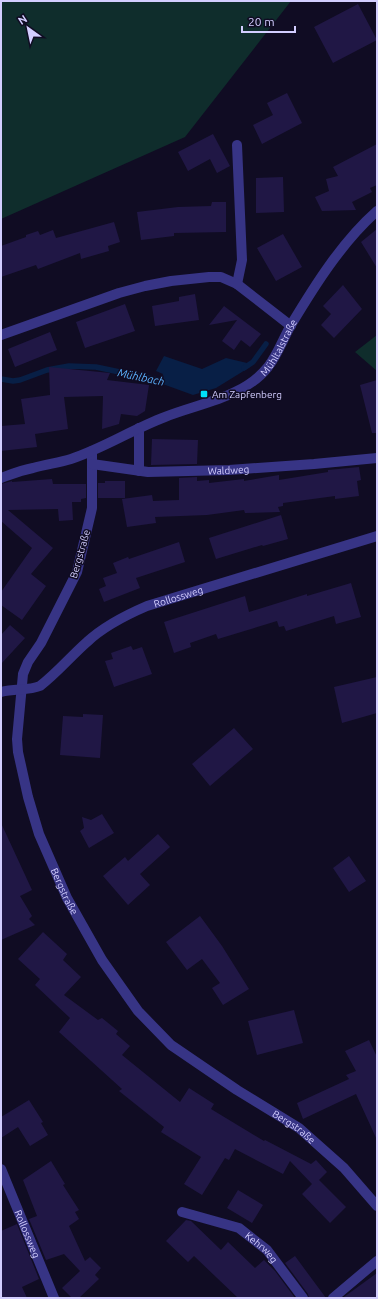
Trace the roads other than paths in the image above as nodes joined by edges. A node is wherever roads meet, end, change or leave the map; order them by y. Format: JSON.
{"nodes":[{"id":1,"x":236,"y":145,"type":"dead end"},
{"id":2,"x":377,"y":212,"type":"edge"},
{"id":3,"x":237,"y":284,"type":"junction"},
{"id":4,"x":291,"y":326,"type":"junction"},
{"id":5,"x":1,"y":335,"type":"edge"},
{"id":6,"x":139,"y":428,"type":"junction"},
{"id":7,"x":92,"y":451,"type":"junction"},
{"id":8,"x":377,"y":458,"type":"edge"},
{"id":9,"x":92,"y":464,"type":"junction"},
{"id":10,"x":139,"y":471,"type":"junction"},
{"id":11,"x":1,"y":478,"type":"edge"},
{"id":12,"x":377,"y":536,"type":"edge"},
{"id":13,"x":21,"y":688,"type":"junction"},
{"id":14,"x":1,"y":692,"type":"edge"},
{"id":15,"x":1,"y":1169,"type":"edge"},
{"id":16,"x":377,"y":1206,"type":"edge"},
{"id":17,"x":182,"y":1212,"type":"dead end"},
{"id":18,"x":377,"y":1261,"type":"edge"},
{"id":19,"x":54,"y":1298,"type":"edge"},
{"id":20,"x":303,"y":1298,"type":"edge"},
{"id":21,"x":333,"y":1298,"type":"edge"}],
"edges":[{"from":1,"to":3,"type":"street"},
{"from":2,"to":4,"type":"street","name":"Mühltalstraße"},
{"from":3,"to":4,"type":"street"},
{"from":3,"to":5,"type":"street"},
{"from":4,"to":6,"type":"street","name":"Mühltalstraße"},
{"from":6,"to":7,"type":"street","name":"Mühltalstraße"},
{"from":6,"to":10,"type":"street"},
{"from":7,"to":9,"type":"street"},
{"from":7,"to":11,"type":"street","name":"Mühltalstraße"},
{"from":8,"to":10,"type":"street","name":"Waldweg"},
{"from":9,"to":10,"type":"street","name":"Waldweg"},
{"from":9,"to":13,"type":"street","name":"Bergstraße"},
{"from":12,"to":13,"type":"street","name":"Rollossweg"},
{"from":13,"to":14,"type":"street","name":"Rollossweg"},
{"from":13,"to":16,"type":"street","name":"Bergstraße"},
{"from":15,"to":19,"type":"street","name":"Rollossweg"},
{"from":17,"to":20,"type":"street","name":"Kehrweg"},
{"from":18,"to":21,"type":"street"}]}
